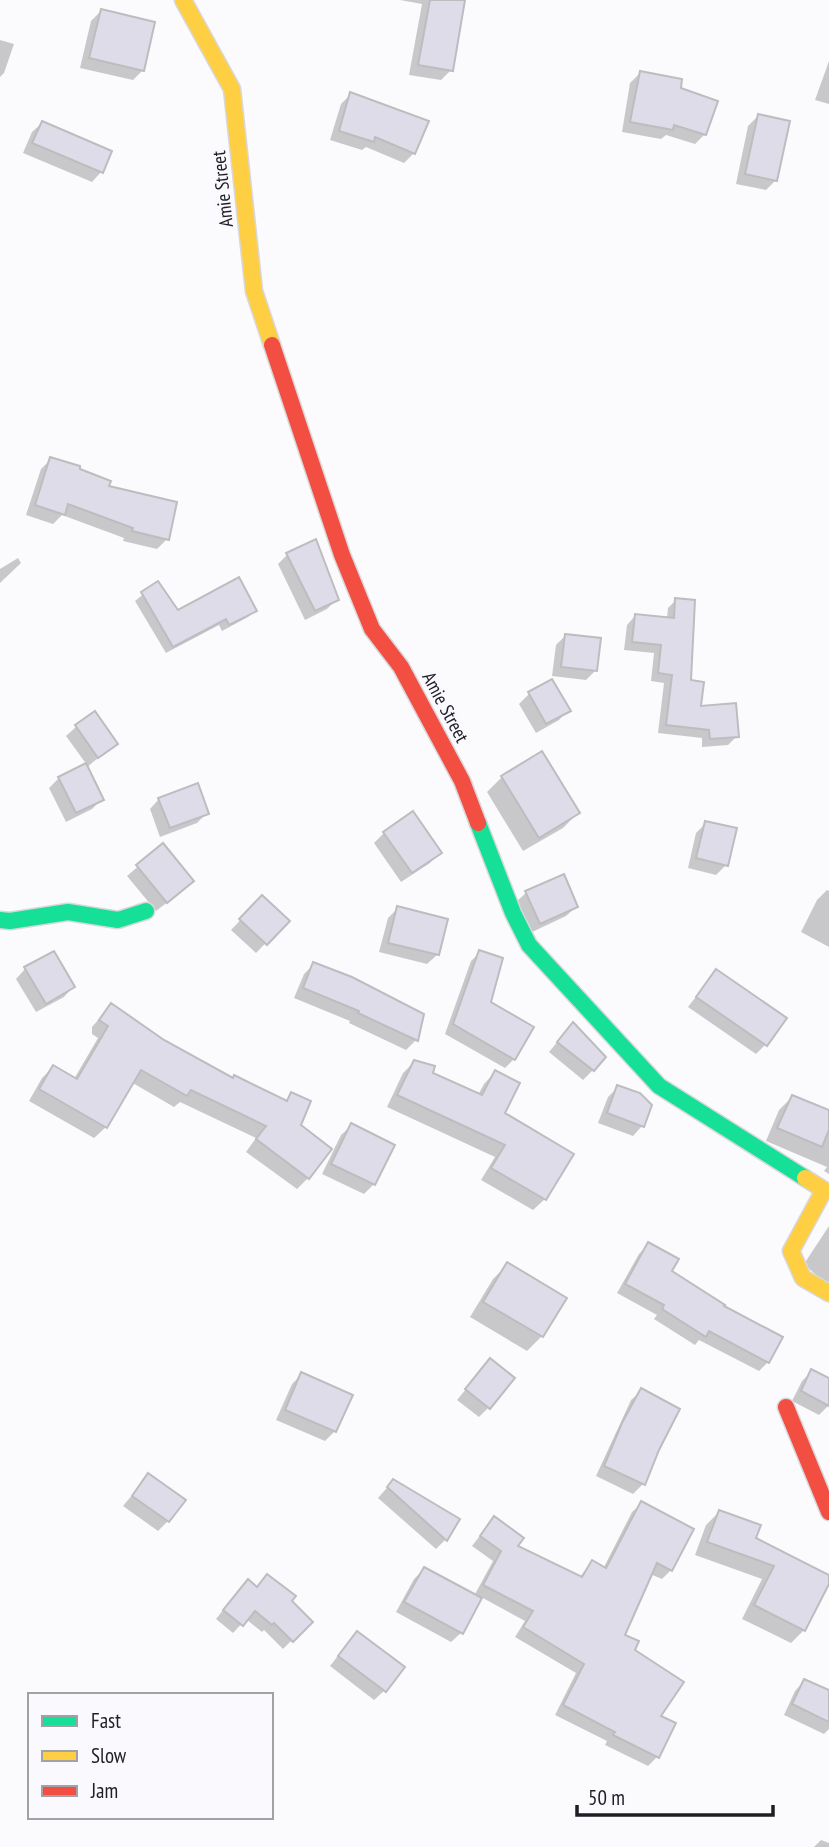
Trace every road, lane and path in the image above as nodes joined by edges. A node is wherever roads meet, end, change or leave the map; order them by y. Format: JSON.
{"nodes":[{"id":1,"x":183,"y":0,"type":"edge"},
{"id":2,"x":146,"y":911,"type":"dead end"},
{"id":3,"x":0,"y":920,"type":"edge"},
{"id":4,"x":829,"y":1293,"type":"edge"},
{"id":5,"x":786,"y":1407,"type":"dead end"},
{"id":6,"x":829,"y":1512,"type":"edge"}],
"edges":[{"from":1,"to":4,"type":"street","name":"Amie Street"},
{"from":2,"to":3,"type":"street"},
{"from":5,"to":6,"type":"street"}]}
